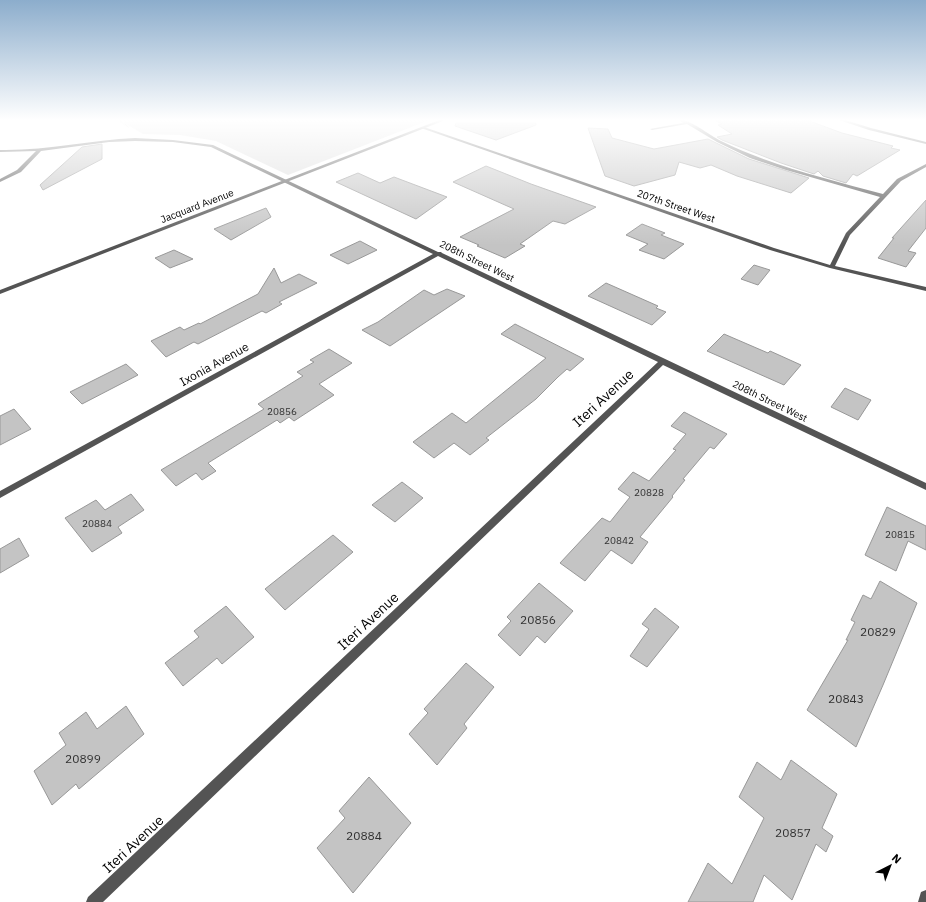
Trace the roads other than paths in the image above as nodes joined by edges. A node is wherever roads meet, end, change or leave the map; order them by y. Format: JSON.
{"nodes":[{"id":1,"x":29,"y":161,"type":"edge"},
{"id":2,"x":244,"y":161,"type":"edge"},
{"id":3,"x":337,"y":161,"type":"edge"},
{"id":4,"x":518,"y":161,"type":"edge"},
{"id":5,"x":764,"y":161,"type":"edge"},
{"id":6,"x":926,"y":165,"type":"edge"},
{"id":7,"x":0,"y":181,"type":"edge"},
{"id":8,"x":286,"y":181,"type":"junction"},
{"id":9,"x":883,"y":196,"type":"junction"},
{"id":10,"x":438,"y":253,"type":"junction"},
{"id":11,"x":832,"y":267,"type":"junction"},
{"id":12,"x":926,"y":289,"type":"edge"},
{"id":13,"x":0,"y":292,"type":"edge"},
{"id":14,"x":663,"y":361,"type":"junction"},
{"id":15,"x":926,"y":487,"type":"edge"},
{"id":16,"x":0,"y":495,"type":"edge"},
{"id":17,"x":926,"y":897,"type":"edge"},
{"id":18,"x":92,"y":902,"type":"edge"},
{"id":19,"x":925,"y":902,"type":"edge"}],
"edges":[{"from":1,"to":7,"type":"street"},
{"from":2,"to":8,"type":"street","name":"208th Street West"},
{"from":3,"to":8,"type":"street","name":"Jacquard Avenue"},
{"from":4,"to":11,"type":"street","name":"207th Street West"},
{"from":5,"to":9,"type":"street"},
{"from":6,"to":9,"type":"street"},
{"from":8,"to":10,"type":"street","name":"208th Street West"},
{"from":8,"to":13,"type":"street","name":"Jacquard Avenue"},
{"from":9,"to":11,"type":"street"},
{"from":10,"to":14,"type":"street","name":"208th Street West"},
{"from":10,"to":16,"type":"street","name":"Ixonia Avenue"},
{"from":11,"to":12,"type":"street","name":"207th Street West"},
{"from":14,"to":15,"type":"street","name":"208th Street West"},
{"from":14,"to":18,"type":"street","name":"Iteri Avenue"},
{"from":17,"to":19,"type":"street"}]}
